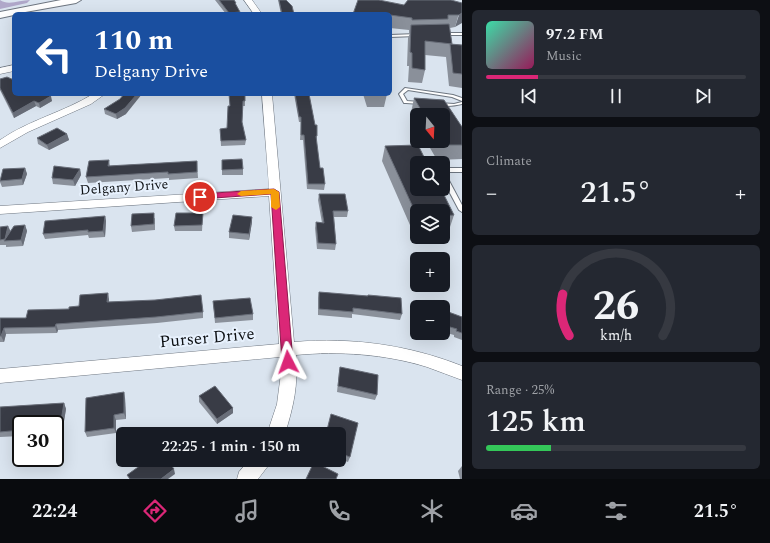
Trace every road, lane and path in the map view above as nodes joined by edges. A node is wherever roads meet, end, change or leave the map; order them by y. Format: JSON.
{"nodes":[{"id":1,"x":76,"y":0,"type":"edge"},
{"id":2,"x":248,"y":0,"type":"edge"},
{"id":3,"x":15,"y":12,"type":"edge"},
{"id":4,"x":257,"y":12,"type":"edge"},
{"id":5,"x":12,"y":13,"type":"edge"},
{"id":6,"x":0,"y":15,"type":"edge"},
{"id":7,"x":440,"y":34,"type":"edge"},
{"id":8,"x":462,"y":34,"type":"edge"},
{"id":9,"x":418,"y":35,"type":"edge"},
{"id":10,"x":392,"y":36,"type":"edge"},
{"id":11,"x":12,"y":69,"type":"edge"},
{"id":12,"x":0,"y":72,"type":"edge"},
{"id":13,"x":97,"y":96,"type":"edge"},
{"id":14,"x":267,"y":96,"type":"edge"},
{"id":15,"x":462,"y":100,"type":"edge"},
{"id":16,"x":426,"y":103,"type":"edge"},
{"id":17,"x":462,"y":103,"type":"edge"},
{"id":18,"x":433,"y":104,"type":"edge"},
{"id":19,"x":0,"y":145,"type":"edge"},
{"id":20,"x":450,"y":170,"type":"edge"},
{"id":21,"x":462,"y":170,"type":"edge"},
{"id":22,"x":450,"y":188,"type":"edge"},
{"id":23,"x":274,"y":192,"type":"junction"},
{"id":24,"x":0,"y":210,"type":"edge"},
{"id":25,"x":462,"y":210,"type":"edge"},
{"id":26,"x":287,"y":350,"type":"junction"},
{"id":27,"x":462,"y":373,"type":"edge"},
{"id":28,"x":0,"y":376,"type":"edge"},
{"id":29,"x":278,"y":427,"type":"edge"},
{"id":30,"x":255,"y":467,"type":"edge"},
{"id":31,"x":246,"y":479,"type":"edge"}],
"edges":[{"from":1,"to":3,"type":"street"},
{"from":2,"to":4,"type":"street"},
{"from":5,"to":6,"type":"street"},
{"from":7,"to":8,"type":"lane"},
{"from":9,"to":10,"type":"lane"},
{"from":11,"to":12,"type":"street"},
{"from":13,"to":19,"type":"street"},
{"from":14,"to":23,"type":"street"},
{"from":15,"to":16,"type":"lane"},
{"from":17,"to":18,"type":"lane"},
{"from":20,"to":21,"type":"lane"},
{"from":22,"to":25,"type":"lane"},
{"from":23,"to":24,"type":"street","name":"Delgany Drive"},
{"from":23,"to":26,"type":"street"},
{"from":26,"to":27,"type":"street","name":"Purser Drive"},
{"from":26,"to":28,"type":"street","name":"Purser Drive"},
{"from":26,"to":29,"type":"street"},
{"from":30,"to":31,"type":"street"}]}
